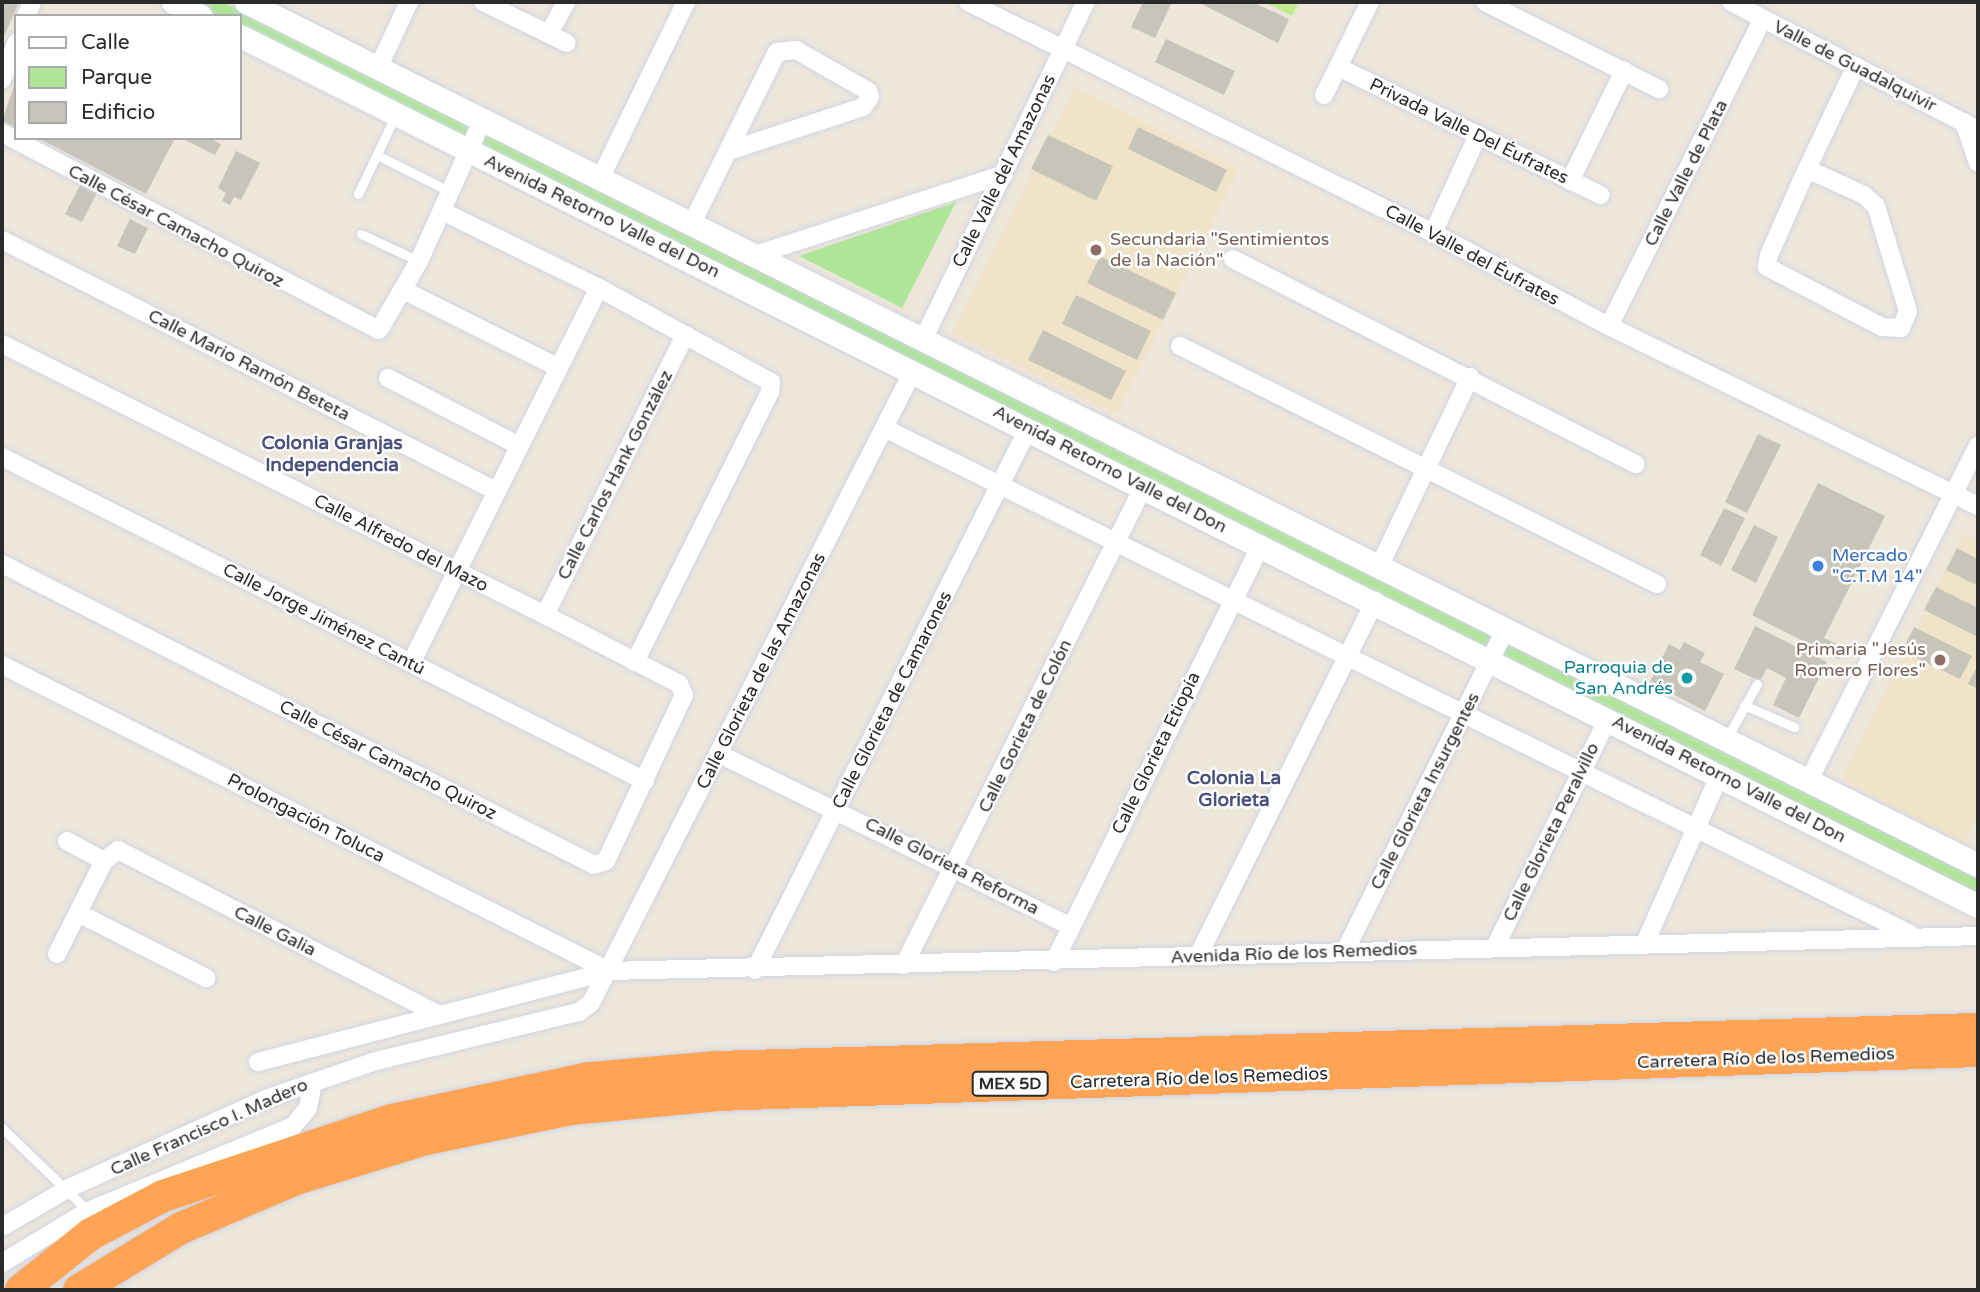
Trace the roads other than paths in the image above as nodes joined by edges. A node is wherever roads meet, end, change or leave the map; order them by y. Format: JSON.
{"nodes":[{"id":1,"x":173,"y":2,"type":"edge"},
{"id":2,"x":246,"y":2,"type":"edge"},
{"id":3,"x":409,"y":2,"type":"edge"},
{"id":4,"x":482,"y":2,"type":"edge"},
{"id":5,"x":566,"y":2,"type":"edge"},
{"id":6,"x":686,"y":2,"type":"edge"},
{"id":7,"x":968,"y":2,"type":"edge"},
{"id":8,"x":1086,"y":2,"type":"edge"},
{"id":9,"x":1370,"y":2,"type":"edge"},
{"id":10,"x":1485,"y":2,"type":"edge"},
{"id":11,"x":1731,"y":2,"type":"edge"},
{"id":12,"x":197,"y":14,"type":"edge"},
{"id":13,"x":1763,"y":19,"type":"junction"},
{"id":14,"x":549,"y":34,"type":"junction"},
{"id":15,"x":242,"y":37,"type":"edge"},
{"id":16,"x":567,"y":43,"type":"dead end"},
{"id":17,"x":14,"y":48,"type":"edge"},
{"id":18,"x":1064,"y":48,"type":"junction"},
{"id":19,"x":1338,"y":66,"type":"junction"},
{"id":20,"x":1856,"y":66,"type":"junction"},
{"id":21,"x":378,"y":68,"type":"junction"},
{"id":22,"x":1624,"y":71,"type":"junction"},
{"id":23,"x":2,"y":80,"type":"edge"},
{"id":24,"x":1659,"y":89,"type":"dead end"},
{"id":25,"x":1324,"y":95,"type":"dead end"},
{"id":26,"x":394,"y":116,"type":"junction"},
{"id":27,"x":482,"y":121,"type":"junction"},
{"id":28,"x":1971,"y":126,"type":"edge"},
{"id":29,"x":1478,"y":135,"type":"junction"},
{"id":30,"x":15,"y":140,"type":"edge"},
{"id":31,"x":471,"y":151,"type":"junction"},
{"id":32,"x":728,"y":151,"type":"junction"},
{"id":33,"x":377,"y":155,"type":"junction"},
{"id":34,"x":1978,"y":163,"type":"edge"},
{"id":35,"x":1807,"y":169,"type":"junction"},
{"id":36,"x":1004,"y":174,"type":"junction"},
{"id":37,"x":600,"y":179,"type":"junction"},
{"id":38,"x":1570,"y":181,"type":"junction"},
{"id":39,"x":451,"y":192,"type":"junction"},
{"id":40,"x":358,"y":194,"type":"dead end"},
{"id":41,"x":1600,"y":195,"type":"dead end"},
{"id":42,"x":442,"y":211,"type":"junction"},
{"id":43,"x":691,"y":225,"type":"junction"},
{"id":44,"x":1433,"y":233,"type":"junction"},
{"id":45,"x":361,"y":234,"type":"dead end"},
{"id":46,"x":2,"y":240,"type":"edge"},
{"id":47,"x":752,"y":256,"type":"junction"},
{"id":48,"x":1233,"y":259,"type":"dead end"},
{"id":49,"x":419,"y":261,"type":"junction"},
{"id":50,"x":598,"y":288,"type":"junction"},
{"id":51,"x":403,"y":290,"type":"junction"},
{"id":52,"x":1609,"y":326,"type":"junction"},
{"id":53,"x":685,"y":335,"type":"junction"},
{"id":54,"x":923,"y":340,"type":"junction"},
{"id":55,"x":2,"y":344,"type":"edge"},
{"id":56,"x":1180,"y":346,"type":"dead end"},
{"id":57,"x":559,"y":368,"type":"junction"},
{"id":58,"x":913,"y":371,"type":"junction"},
{"id":59,"x":1470,"y":377,"type":"junction"},
{"id":60,"x":388,"y":379,"type":"dead end"},
{"id":61,"x":884,"y":428,"type":"junction"},
{"id":62,"x":1028,"y":429,"type":"junction"},
{"id":63,"x":1978,"y":445,"type":"edge"},
{"id":64,"x":520,"y":446,"type":"junction"},
{"id":65,"x":2,"y":457,"type":"edge"},
{"id":66,"x":1636,"y":464,"type":"dead end"},
{"id":67,"x":1426,"y":472,"type":"junction"},
{"id":68,"x":1000,"y":485,"type":"junction"},
{"id":69,"x":1144,"y":486,"type":"junction"},
{"id":70,"x":496,"y":491,"type":"junction"},
{"id":71,"x":1954,"y":494,"type":"junction"},
{"id":72,"x":1978,"y":506,"type":"edge"},
{"id":73,"x":1116,"y":543,"type":"junction"},
{"id":74,"x":1261,"y":545,"type":"junction"},
{"id":75,"x":2,"y":564,"type":"edge"},
{"id":76,"x":1378,"y":569,"type":"junction"},
{"id":77,"x":456,"y":570,"type":"junction"},
{"id":78,"x":1657,"y":584,"type":"dead end"},
{"id":79,"x":1232,"y":600,"type":"junction"},
{"id":80,"x":1375,"y":601,"type":"junction"},
{"id":81,"x":545,"y":615,"type":"junction"},
{"id":82,"x":1505,"y":630,"type":"junction"},
{"id":83,"x":1346,"y":656,"type":"junction"},
{"id":84,"x":1491,"y":659,"type":"junction"},
{"id":85,"x":635,"y":662,"type":"junction"},
{"id":86,"x":411,"y":663,"type":"junction"},
{"id":87,"x":2,"y":665,"type":"edge"},
{"id":88,"x":1757,"y":684,"type":"dead end"},
{"id":89,"x":684,"y":690,"type":"joint"},
{"id":90,"x":1744,"y":705,"type":"junction"},
{"id":91,"x":1463,"y":715,"type":"junction"},
{"id":92,"x":1608,"y":718,"type":"junction"},
{"id":93,"x":1794,"y":727,"type":"dead end"},
{"id":94,"x":1726,"y":739,"type":"junction"},
{"id":95,"x":719,"y":754,"type":"junction"},
{"id":96,"x":1579,"y":773,"type":"junction"},
{"id":97,"x":1720,"y":774,"type":"junction"},
{"id":98,"x":645,"y":781,"type":"junction"},
{"id":99,"x":1808,"y":782,"type":"junction"},
{"id":100,"x":837,"y":808,"type":"junction"},
{"id":101,"x":1696,"y":829,"type":"junction"},
{"id":102,"x":67,"y":841,"type":"dead end"},
{"id":103,"x":109,"y":855,"type":"junction"},
{"id":104,"x":1978,"y":865,"type":"edge"},
{"id":105,"x":954,"y":868,"type":"junction"},
{"id":106,"x":1978,"y":906,"type":"edge"},
{"id":107,"x":78,"y":913,"type":"junction"},
{"id":108,"x":1070,"y":926,"type":"junction"},
{"id":109,"x":1913,"y":936,"type":"junction"},
{"id":110,"x":1978,"y":936,"type":"edge"},
{"id":111,"x":1644,"y":945,"type":"junction"},
{"id":112,"x":1495,"y":947,"type":"junction"},
{"id":113,"x":1345,"y":951,"type":"junction"},
{"id":114,"x":57,"y":954,"type":"dead end"},
{"id":115,"x":1198,"y":956,"type":"junction"},
{"id":116,"x":1054,"y":962,"type":"junction"},
{"id":117,"x":904,"y":965,"type":"junction"},
{"id":118,"x":755,"y":970,"type":"junction"},
{"id":119,"x":609,"y":971,"type":"junction"},
{"id":120,"x":206,"y":978,"type":"dead end"},
{"id":121,"x":437,"y":1014,"type":"junction"},
{"id":122,"x":1978,"y":1028,"type":"edge"},
{"id":123,"x":1978,"y":1051,"type":"edge"},
{"id":124,"x":258,"y":1062,"type":"dead end"},
{"id":125,"x":313,"y":1082,"type":"junction"},
{"id":126,"x":2,"y":1128,"type":"edge"},
{"id":127,"x":69,"y":1188,"type":"junction"},
{"id":128,"x":89,"y":1211,"type":"junction"},
{"id":129,"x":2,"y":1227,"type":"edge"},
{"id":130,"x":2,"y":1263,"type":"edge"},
{"id":131,"x":35,"y":1286,"type":"edge"},
{"id":132,"x":79,"y":1290,"type":"edge"}],
"edges":[{"from":1,"to":12,"type":"street"},
{"from":2,"to":21,"type":"street","name":"Avenida Retorno Valle del Don"},
{"from":3,"to":21,"type":"street"},
{"from":4,"to":14,"type":"street"},
{"from":5,"to":14,"type":"street"},
{"from":6,"to":37,"type":"street"},
{"from":7,"to":18,"type":"street","name":"Calle Valle del Éufrates"},
{"from":8,"to":18,"type":"street","name":"Calle Valle del Amazonas"},
{"from":9,"to":19,"type":"street"},
{"from":10,"to":22,"type":"street"},
{"from":11,"to":13,"type":"street","name":"Valle de Guadalquivir"},
{"from":13,"to":20,"type":"street","name":"Valle de Guadalquivir"},
{"from":13,"to":52,"type":"street","name":"Calle Valle de Plata"},
{"from":14,"to":16,"type":"street"},
{"from":15,"to":26,"type":"street","name":"Avenida Retorno Valle del Don"},
{"from":17,"to":23,"type":"street"},
{"from":18,"to":36,"type":"street","name":"Calle Valle del Amazonas"},
{"from":18,"to":44,"type":"street","name":"Calle Valle del Éufrates"},
{"from":19,"to":25,"type":"street"},
{"from":19,"to":29,"type":"street","name":"Privada Valle Del Éufrates"},
{"from":20,"to":28,"type":"street","name":"Valle de Guadalquivir"},
{"from":20,"to":35,"type":"street"},
{"from":21,"to":27,"type":"street","name":"Avenida Retorno Valle del Don"},
{"from":22,"to":24,"type":"street"},
{"from":22,"to":38,"type":"street","name":"Privada Valle Del Éufrates"},
{"from":26,"to":31,"type":"street","name":"Avenida Retorno Valle del Don"},
{"from":26,"to":33,"type":"lane"},
{"from":27,"to":31,"type":"street","name":"Calle César Camacho Quiroz"},
{"from":27,"to":37,"type":"street","name":"Avenida Retorno Valle del Don"},
{"from":28,"to":34,"type":"street"},
{"from":29,"to":38,"type":"street","name":"Privada Valle Del Éufrates"},
{"from":29,"to":44,"type":"street","name":"Privada Valle Del Éufrates"},
{"from":30,"to":51,"type":"street","name":"Calle César Camacho Quiroz"},
{"from":31,"to":39,"type":"street","name":"Calle César Camacho Quiroz"},
{"from":31,"to":58,"type":"street","name":"Avenida Retorno Valle del Don"},
{"from":32,"to":32,"type":"street"},
{"from":32,"to":43,"type":"street"},
{"from":33,"to":39,"type":"lane"},
{"from":33,"to":40,"type":"lane"},
{"from":35,"to":35,"type":"street"},
{"from":36,"to":47,"type":"street"},
{"from":36,"to":54,"type":"street","name":"Calle Valle del Amazonas"},
{"from":37,"to":43,"type":"street","name":"Avenida Retorno Valle del Don"},
{"from":38,"to":41,"type":"street","name":"Privada Valle Del Éufrates"},
{"from":39,"to":42,"type":"street","name":"Calle César Camacho Quiroz"},
{"from":42,"to":49,"type":"street","name":"Calle César Camacho Quiroz"},
{"from":42,"to":50,"type":"street"},
{"from":43,"to":47,"type":"street","name":"Avenida Retorno Valle del Don"},
{"from":44,"to":52,"type":"street","name":"Calle Valle del Éufrates"},
{"from":45,"to":49,"type":"lane"},
{"from":46,"to":70,"type":"street","name":"Calle Mario Ramón Beteta"},
{"from":47,"to":54,"type":"street","name":"Avenida Retorno Valle del Don"},
{"from":48,"to":59,"type":"street"},
{"from":49,"to":51,"type":"street","name":"Calle César Camacho Quiroz"},
{"from":50,"to":53,"type":"street"},
{"from":50,"to":57,"type":"street"},
{"from":51,"to":57,"type":"street"},
{"from":52,"to":71,"type":"street","name":"Calle Valle del Éufrates"},
{"from":53,"to":81,"type":"street","name":"Calle Carlos Hank González"},
{"from":53,"to":85,"type":"street"},
{"from":54,"to":76,"type":"street","name":"Avenida Retorno Valle del Don"},
{"from":55,"to":77,"type":"street","name":"Calle Alfredo del Mazo"},
{"from":56,"to":67,"type":"street"},
{"from":57,"to":64,"type":"street"},
{"from":58,"to":61,"type":"street","name":"Calle Glorieta de las Amazonas"},
{"from":58,"to":62,"type":"street","name":"Avenida Retorno Valle del Don"},
{"from":59,"to":66,"type":"street"},
{"from":59,"to":67,"type":"street"},
{"from":60,"to":64,"type":"street"},
{"from":61,"to":68,"type":"street"},
{"from":61,"to":95,"type":"street","name":"Calle Glorieta de las Amazonas"},
{"from":62,"to":68,"type":"street","name":"Calle Glorieta de Camarones"},
{"from":62,"to":69,"type":"street","name":"Avenida Retorno Valle del Don"},
{"from":63,"to":71,"type":"street"},
{"from":64,"to":70,"type":"street"},
{"from":65,"to":86,"type":"street","name":"Calle Jorge Jiménez Cantú"},
{"from":67,"to":76,"type":"street"},
{"from":67,"to":78,"type":"street"},
{"from":68,"to":73,"type":"street"},
{"from":68,"to":100,"type":"street","name":"Calle Glorieta de Camarones"},
{"from":69,"to":73,"type":"street","name":"Calle Gorieta de Colón"},
{"from":69,"to":74,"type":"street","name":"Avenida Retorno Valle del Don"},
{"from":70,"to":77,"type":"street"},
{"from":71,"to":72,"type":"street","name":"Calle Valle del Éufrates"},
{"from":71,"to":99,"type":"street"},
{"from":73,"to":79,"type":"street"},
{"from":73,"to":105,"type":"street","name":"Calle Gorieta de Colón"},
{"from":74,"to":79,"type":"street","name":"Calle Glorieta Etiopía"},
{"from":74,"to":80,"type":"street","name":"Avenida Retorno Valle del Don"},
{"from":75,"to":98,"type":"street","name":"Calle César Camacho Quiroz"},
{"from":76,"to":82,"type":"street","name":"Avenida Retorno Valle del Don"},
{"from":77,"to":81,"type":"street","name":"Calle Alfredo del Mazo"},
{"from":77,"to":86,"type":"street"},
{"from":79,"to":83,"type":"street"},
{"from":79,"to":108,"type":"street","name":"Calle Glorieta Etiopía"},
{"from":80,"to":83,"type":"street"},
{"from":80,"to":84,"type":"street","name":"Avenida Retorno Valle del Don"},
{"from":81,"to":85,"type":"street","name":"Calle Alfredo del Mazo"},
{"from":82,"to":84,"type":"street","name":"Calle Glorieta Insurgentes"},
{"from":82,"to":94,"type":"street","name":"Avenida Retorno Valle del Don"},
{"from":83,"to":91,"type":"street"},
{"from":83,"to":115,"type":"street"},
{"from":84,"to":91,"type":"street","name":"Calle Glorieta Insurgentes"},
{"from":84,"to":92,"type":"street","name":"Avenida Retorno Valle del Don"},
{"from":85,"to":89,"type":"street","name":"Calle Alfredo del Mazo"},
{"from":86,"to":98,"type":"street","name":"Calle Jorge Jiménez Cantú"},
{"from":87,"to":119,"type":"street","name":"Prolongación Toluca"},
{"from":88,"to":90,"type":"lane"},
{"from":89,"to":98,"type":"street","name":"Calle César Camacho Quiroz"},
{"from":90,"to":93,"type":"lane"},
{"from":90,"to":94,"type":"lane"},
{"from":91,"to":96,"type":"street"},
{"from":91,"to":113,"type":"street","name":"Calle Glorieta Insurgentes"},
{"from":92,"to":96,"type":"street","name":"Calle Glorieta Peralvillo"},
{"from":92,"to":97,"type":"street","name":"Avenida Retorno Valle del Don"},
{"from":94,"to":99,"type":"street","name":"Avenida Retorno Valle del Don"},
{"from":95,"to":100,"type":"street","name":"Calle Glorieta Reforma"},
{"from":95,"to":119,"type":"street","name":"Calle Glorieta de las Amazonas"},
{"from":96,"to":101,"type":"street"},
{"from":96,"to":112,"type":"street","name":"Calle Glorieta Peralvillo"},
{"from":97,"to":101,"type":"street"},
{"from":97,"to":106,"type":"street","name":"Avenida Retorno Valle del Don"},
{"from":99,"to":104,"type":"street","name":"Avenida Retorno Valle del Don"},
{"from":100,"to":105,"type":"street","name":"Calle Glorieta Reforma"},
{"from":100,"to":118,"type":"street","name":"Calle Glorieta de Camarones"},
{"from":101,"to":109,"type":"street"},
{"from":101,"to":111,"type":"street"},
{"from":102,"to":103,"type":"street","name":"Calle Galia"},
{"from":103,"to":107,"type":"street"},
{"from":103,"to":121,"type":"street","name":"Calle Galia"},
{"from":105,"to":108,"type":"street","name":"Calle Glorieta Reforma"},
{"from":105,"to":117,"type":"street","name":"Calle Gorieta de Colón"},
{"from":107,"to":114,"type":"street"},
{"from":107,"to":120,"type":"street"},
{"from":108,"to":116,"type":"street","name":"Calle Glorieta Etiopía"},
{"from":109,"to":110,"type":"street","name":"Avenida Río de los Remedios"},
{"from":109,"to":111,"type":"street","name":"Avenida Río de los Remedios"},
{"from":111,"to":112,"type":"street","name":"Avenida Río de los Remedios"},
{"from":112,"to":113,"type":"street","name":"Avenida Río de los Remedios"},
{"from":113,"to":115,"type":"street","name":"Avenida Río de los Remedios"},
{"from":115,"to":116,"type":"street","name":"Avenida Río de los Remedios"},
{"from":116,"to":117,"type":"street","name":"Avenida Río de los Remedios"},
{"from":117,"to":118,"type":"street","name":"Avenida Río de los Remedios"},
{"from":118,"to":119,"type":"street","name":"Avenida Río de los Remedios"},
{"from":119,"to":121,"type":"street"},
{"from":119,"to":125,"type":"street","name":"Calle Francisco I. Madero"},
{"from":121,"to":124,"type":"street"},
{"from":122,"to":131,"type":"highway","name":"Carretera Río de los Remedios","number":"MEX 5D"},
{"from":123,"to":132,"type":"highway","name":"Carretera Río de los Remedios","number":"MEX 5D"},
{"from":125,"to":127,"type":"street","name":"Calle Francisco I. Madero"},
{"from":125,"to":128,"type":"street"},
{"from":126,"to":127,"type":"lane"},
{"from":127,"to":128,"type":"lane"},
{"from":127,"to":129,"type":"street","name":"Calle Francisco I. Madero"},
{"from":128,"to":130,"type":"street"}]}
